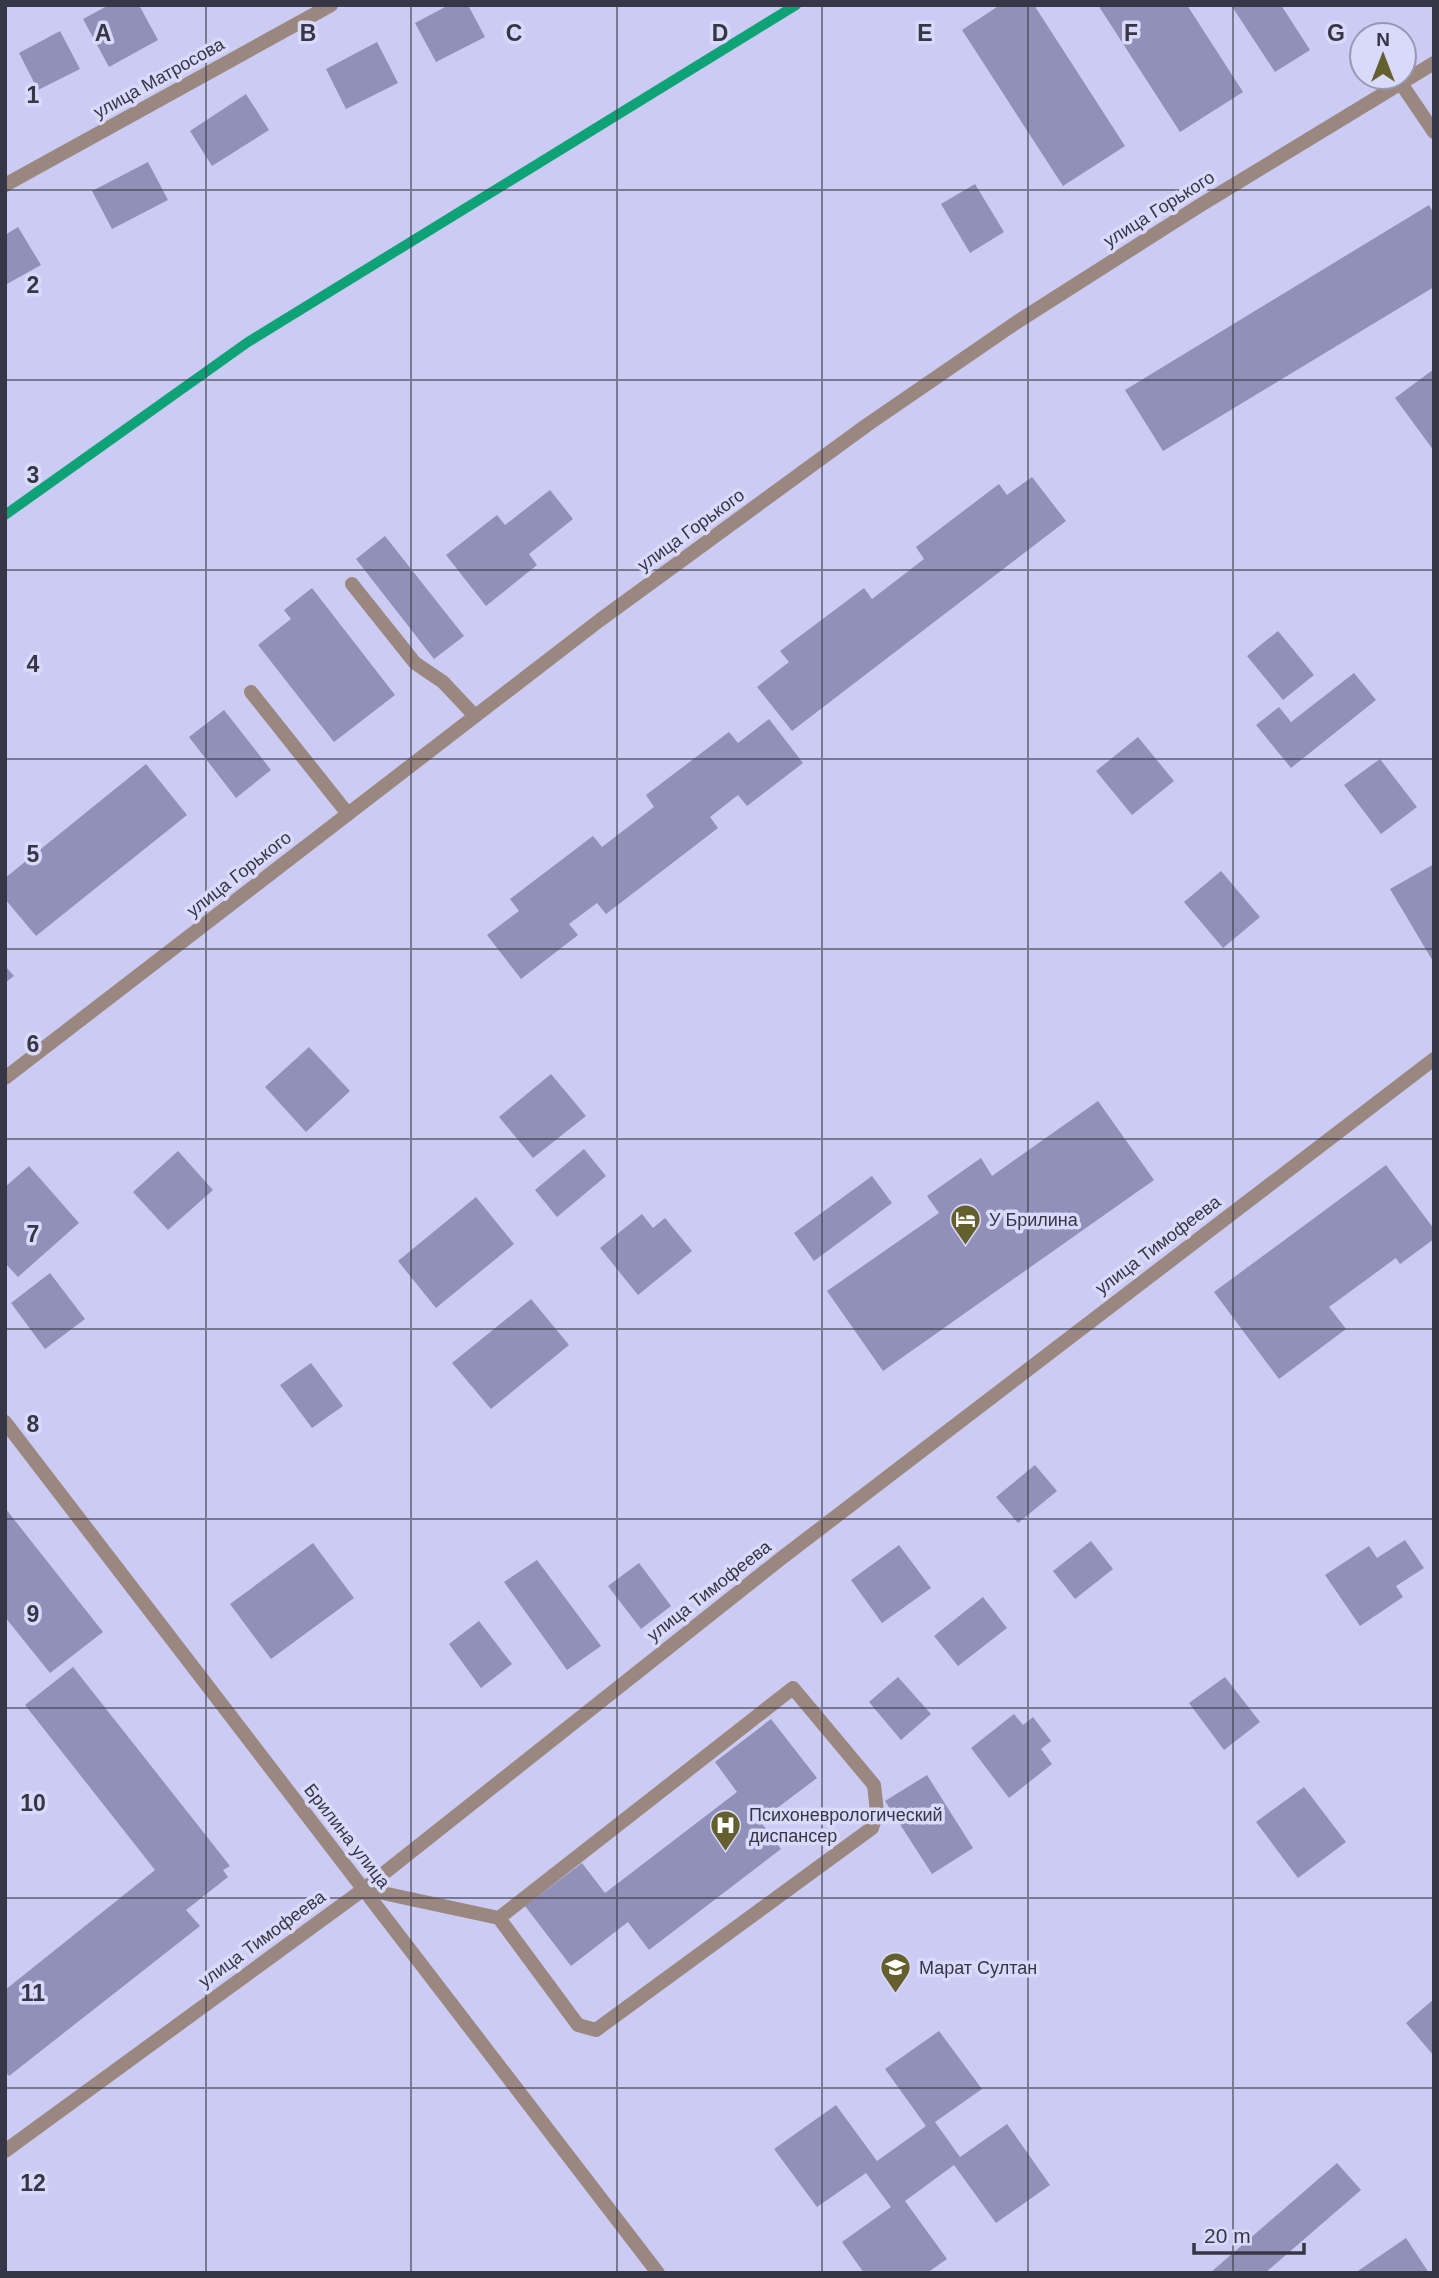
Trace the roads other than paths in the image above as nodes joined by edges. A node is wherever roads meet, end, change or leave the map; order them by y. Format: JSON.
{"nodes":[{"id":1,"x":331,"y":5,"type":"edge"},
{"id":2,"x":1434,"y":63,"type":"edge"},
{"id":3,"x":1418,"y":72,"type":"edge"},
{"id":4,"x":1386,"y":91,"type":"edge"},
{"id":5,"x":1406,"y":91,"type":"edge"},
{"id":6,"x":1434,"y":132,"type":"edge"},
{"id":7,"x":5,"y":186,"type":"edge"},
{"id":8,"x":352,"y":584,"type":"dead end"},
{"id":9,"x":251,"y":692,"type":"dead end"},
{"id":10,"x":475,"y":716,"type":"junction"},
{"id":11,"x":348,"y":814,"type":"junction"},
{"id":12,"x":1434,"y":1059,"type":"edge"},
{"id":13,"x":5,"y":1078,"type":"edge"},
{"id":14,"x":5,"y":1422,"type":"edge"},
{"id":15,"x":364,"y":1889,"type":"junction"},
{"id":16,"x":499,"y":1918,"type":"junction"},
{"id":17,"x":5,"y":2151,"type":"edge"},
{"id":18,"x":658,"y":2273,"type":"edge"}],
"edges":[{"from":1,"to":7,"type":"street","name":"улица Матросова"},
{"from":2,"to":3,"type":"street","name":"улица Горького"},
{"from":4,"to":10,"type":"street","name":"улица Горького"},
{"from":5,"to":6,"type":"street"},
{"from":8,"to":10,"type":"street"},
{"from":9,"to":11,"type":"street"},
{"from":10,"to":11,"type":"street","name":"улица Горького"},
{"from":11,"to":13,"type":"street","name":"улица Горького"},
{"from":12,"to":15,"type":"street","name":"улица Тимофеева"},
{"from":14,"to":15,"type":"street","name":"Брилина улица"},
{"from":15,"to":16,"type":"street"},
{"from":15,"to":17,"type":"street","name":"улица Тимофеева"},
{"from":15,"to":18,"type":"street","name":"Брилина улица"},
{"from":16,"to":16,"type":"street"}]}
